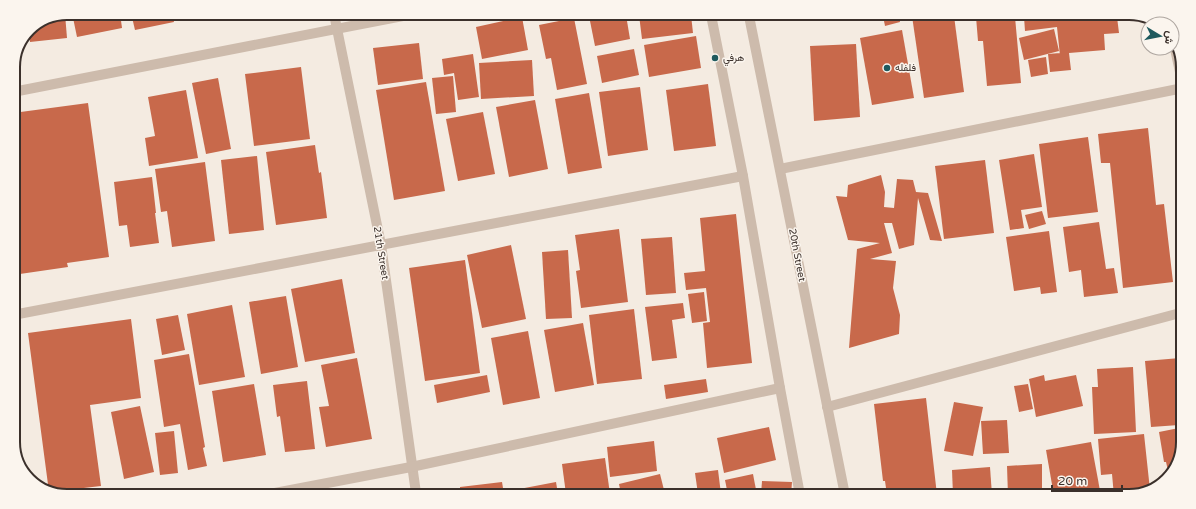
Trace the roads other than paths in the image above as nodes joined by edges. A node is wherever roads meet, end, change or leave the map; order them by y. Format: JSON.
{"nodes":[{"id":1,"x":335,"y":20,"type":"edge"},
{"id":2,"x":383,"y":20,"type":"edge"},
{"id":3,"x":712,"y":20,"type":"edge"},
{"id":4,"x":751,"y":20,"type":"edge"},
{"id":5,"x":337,"y":29,"type":"junction"},
{"id":6,"x":1176,"y":88,"type":"edge"},
{"id":7,"x":20,"y":91,"type":"edge"},
{"id":8,"x":780,"y":169,"type":"junction"},
{"id":9,"x":743,"y":176,"type":"junction"},
{"id":10,"x":381,"y":245,"type":"junction"},
{"id":11,"x":20,"y":314,"type":"edge"},
{"id":12,"x":1176,"y":314,"type":"edge"},
{"id":13,"x":780,"y":388,"type":"junction"},
{"id":14,"x":827,"y":407,"type":"junction"},
{"id":15,"x":411,"y":467,"type":"junction"},
{"id":16,"x":296,"y":489,"type":"edge"},
{"id":17,"x":415,"y":489,"type":"edge"},
{"id":18,"x":799,"y":489,"type":"edge"},
{"id":19,"x":844,"y":489,"type":"edge"}],
"edges":[{"from":1,"to":5,"type":"street","name":"21th Street"},
{"from":2,"to":5,"type":"street"},
{"from":3,"to":9,"type":"street"},
{"from":4,"to":8,"type":"street","name":"20th Street"},
{"from":5,"to":7,"type":"street"},
{"from":5,"to":10,"type":"street","name":"21th Street"},
{"from":6,"to":8,"type":"street"},
{"from":8,"to":14,"type":"street","name":"20th Street"},
{"from":9,"to":10,"type":"street"},
{"from":9,"to":13,"type":"street"},
{"from":10,"to":11,"type":"street"},
{"from":10,"to":15,"type":"street","name":"21th Street"},
{"from":12,"to":14,"type":"street"},
{"from":13,"to":15,"type":"street"},
{"from":13,"to":18,"type":"street"},
{"from":14,"to":19,"type":"street","name":"20th Street"},
{"from":15,"to":16,"type":"street"},
{"from":15,"to":17,"type":"street","name":"21th Street"}]}
